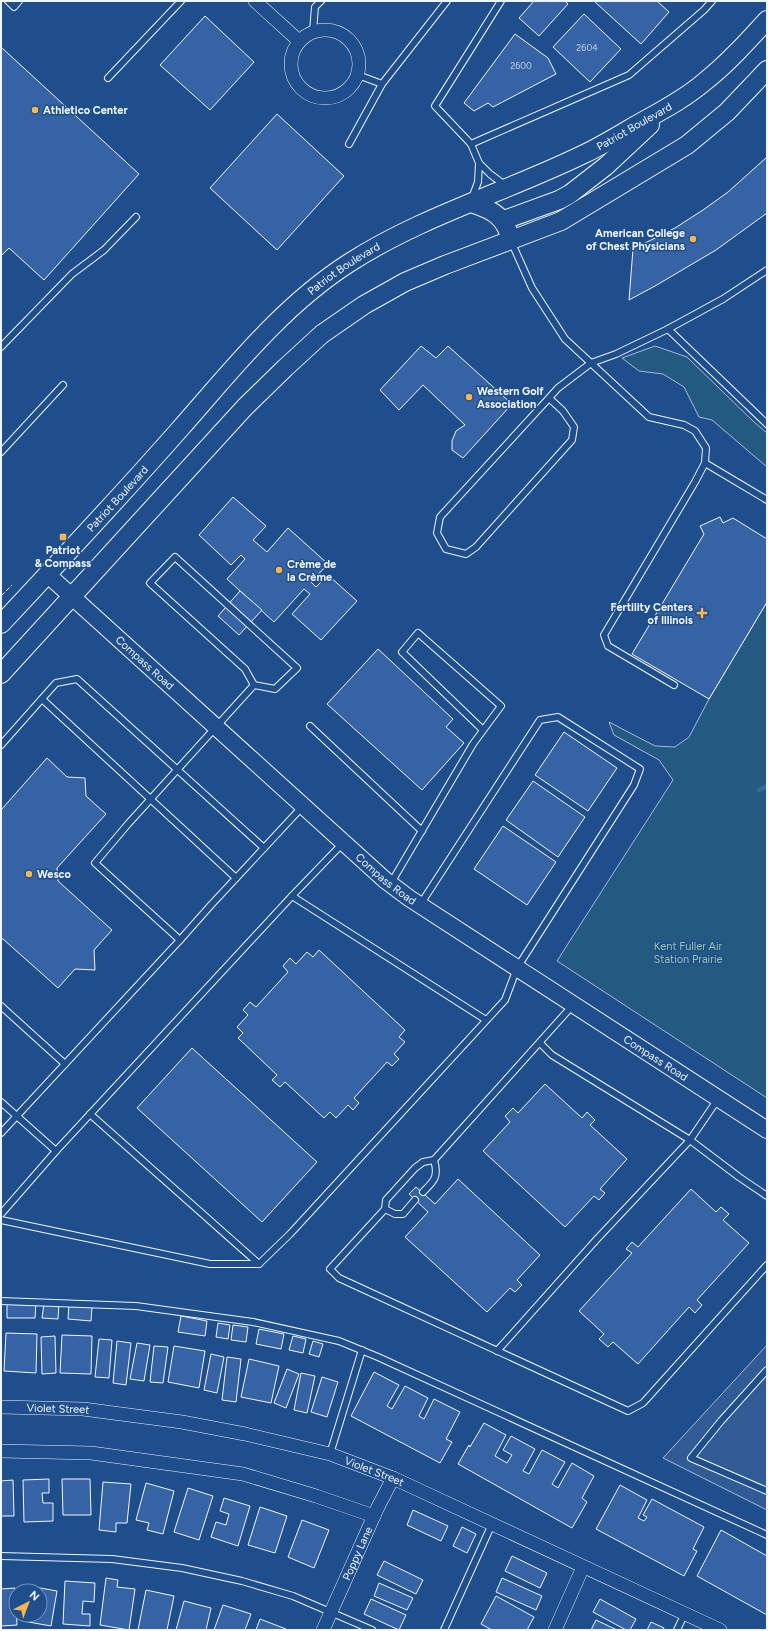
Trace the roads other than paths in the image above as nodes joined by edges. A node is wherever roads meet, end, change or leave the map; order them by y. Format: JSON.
{"nodes":[{"id":1,"x":8,"y":1,"type":"edge"},
{"id":2,"x":20,"y":1,"type":"edge"},
{"id":3,"x":181,"y":1,"type":"edge"},
{"id":4,"x":255,"y":1,"type":"edge"},
{"id":5,"x":321,"y":1,"type":"edge"},
{"id":6,"x":447,"y":1,"type":"edge"},
{"id":7,"x":501,"y":1,"type":"edge"},
{"id":8,"x":712,"y":1,"type":"edge"},
{"id":9,"x":767,"y":20,"type":"edge"},
{"id":10,"x":313,"y":32,"type":"junction"},
{"id":11,"x":299,"y":41,"type":"junction"},
{"id":12,"x":767,"y":70,"type":"edge"},
{"id":13,"x":358,"y":75,"type":"junction"},
{"id":14,"x":108,"y":78,"type":"dead end"},
{"id":15,"x":382,"y":84,"type":"junction"},
{"id":16,"x":672,"y":104,"type":"junction"},
{"id":17,"x":349,"y":144,"type":"dead end"},
{"id":18,"x":471,"y":144,"type":"junction"},
{"id":19,"x":479,"y":162,"type":"junction"},
{"id":20,"x":507,"y":187,"type":"junction"},
{"id":21,"x":471,"y":203,"type":"junction"},
{"id":22,"x":136,"y":217,"type":"dead end"},
{"id":23,"x":504,"y":220,"type":"junction"},
{"id":24,"x":511,"y":240,"type":"junction"},
{"id":25,"x":767,"y":270,"type":"edge"},
{"id":26,"x":668,"y":330,"type":"junction"},
{"id":27,"x":1,"y":347,"type":"edge"},
{"id":28,"x":591,"y":363,"type":"junction"},
{"id":29,"x":63,"y":385,"type":"dead end"},
{"id":30,"x":549,"y":398,"type":"junction"},
{"id":31,"x":767,"y":424,"type":"edge"},
{"id":32,"x":1,"y":452,"type":"edge"},
{"id":33,"x":705,"y":463,"type":"junction"},
{"id":34,"x":767,"y":500,"type":"edge"},
{"id":35,"x":47,"y":574,"type":"junction"},
{"id":36,"x":73,"y":597,"type":"junction"},
{"id":37,"x":1,"y":624,"type":"edge"},
{"id":38,"x":1,"y":674,"type":"edge"},
{"id":39,"x":254,"y":685,"type":"junction"},
{"id":40,"x":674,"y":685,"type":"dead end"},
{"id":41,"x":42,"y":699,"type":"junction"},
{"id":42,"x":310,"y":726,"type":"dead end"},
{"id":43,"x":216,"y":728,"type":"junction"},
{"id":44,"x":483,"y":730,"type":"junction"},
{"id":45,"x":1,"y":745,"type":"edge"},
{"id":46,"x":178,"y":770,"type":"junction"},
{"id":47,"x":150,"y":800,"type":"junction"},
{"id":48,"x":303,"y":806,"type":"junction"},
{"id":49,"x":422,"y":831,"type":"junction"},
{"id":50,"x":343,"y":843,"type":"junction"},
{"id":51,"x":264,"y":848,"type":"junction"},
{"id":52,"x":236,"y":878,"type":"junction"},
{"id":53,"x":391,"y":884,"type":"junction"},
{"id":54,"x":292,"y":896,"type":"junction"},
{"id":55,"x":420,"y":905,"type":"junction"},
{"id":56,"x":180,"y":940,"type":"junction"},
{"id":57,"x":517,"y":968,"type":"junction"},
{"id":58,"x":574,"y":1004,"type":"junction"},
{"id":59,"x":1,"y":1006,"type":"edge"},
{"id":60,"x":486,"y":1020,"type":"junction"},
{"id":61,"x":540,"y":1043,"type":"junction"},
{"id":62,"x":65,"y":1064,"type":"junction"},
{"id":63,"x":718,"y":1098,"type":"junction"},
{"id":64,"x":1,"y":1102,"type":"edge"},
{"id":65,"x":90,"y":1114,"type":"junction"},
{"id":66,"x":17,"y":1116,"type":"junction"},
{"id":67,"x":767,"y":1130,"type":"edge"},
{"id":68,"x":1,"y":1133,"type":"edge"},
{"id":69,"x":690,"y":1140,"type":"junction"},
{"id":70,"x":56,"y":1151,"type":"junction"},
{"id":71,"x":434,"y":1160,"type":"junction"},
{"id":72,"x":423,"y":1192,"type":"dead end"},
{"id":73,"x":767,"y":1196,"type":"edge"},
{"id":74,"x":416,"y":1200,"type":"dead end"},
{"id":75,"x":385,"y":1210,"type":"junction"},
{"id":76,"x":1,"y":1214,"type":"edge"},
{"id":77,"x":1,"y":1220,"type":"edge"},
{"id":78,"x":259,"y":1264,"type":"junction"},
{"id":79,"x":767,"y":1265,"type":"edge"},
{"id":80,"x":1,"y":1301,"type":"edge"},
{"id":81,"x":362,"y":1350,"type":"junction"},
{"id":82,"x":497,"y":1351,"type":"junction"},
{"id":83,"x":767,"y":1370,"type":"edge"},
{"id":84,"x":1,"y":1407,"type":"edge"},
{"id":85,"x":1,"y":1450,"type":"edge"},
{"id":86,"x":330,"y":1454,"type":"junction"},
{"id":87,"x":393,"y":1478,"type":"junction"},
{"id":88,"x":767,"y":1491,"type":"edge"},
{"id":89,"x":374,"y":1516,"type":"junction"},
{"id":90,"x":492,"y":1524,"type":"junction"},
{"id":91,"x":767,"y":1535,"type":"edge"},
{"id":92,"x":1,"y":1556,"type":"edge"},
{"id":93,"x":583,"y":1567,"type":"junction"},
{"id":94,"x":331,"y":1611,"type":"junction"},
{"id":95,"x":685,"y":1613,"type":"junction"},
{"id":96,"x":323,"y":1630,"type":"edge"},
{"id":97,"x":372,"y":1630,"type":"edge"},
{"id":98,"x":444,"y":1630,"type":"edge"},
{"id":99,"x":555,"y":1630,"type":"edge"},
{"id":100,"x":677,"y":1630,"type":"edge"},
{"id":101,"x":720,"y":1630,"type":"edge"}],
"edges":[{"from":1,"to":2,"type":"lane"},
{"from":3,"to":14,"type":"lane"},
{"from":4,"to":11,"type":"street"},
{"from":5,"to":10,"type":"lane"},
{"from":6,"to":15,"type":"lane"},
{"from":7,"to":18,"type":"lane"},
{"from":8,"to":18,"type":"lane"},
{"from":9,"to":16,"type":"main road","name":"Patriot Boulevard"},
{"from":10,"to":11,"type":"street"},
{"from":10,"to":13,"type":"street"},
{"from":11,"to":13,"type":"street"},
{"from":12,"to":24,"type":"main road"},
{"from":13,"to":15,"type":"lane"},
{"from":15,"to":17,"type":"lane"},
{"from":16,"to":20,"type":"main road","name":"Patriot Boulevard"},
{"from":16,"to":23,"type":"main road"},
{"from":18,"to":19,"type":"lane"},
{"from":19,"to":20,"type":"lane"},
{"from":19,"to":21,"type":"lane"},
{"from":20,"to":21,"type":"main road","name":"Patriot Boulevard"},
{"from":21,"to":23,"type":"main road"},
{"from":21,"to":35,"type":"main road","name":"Patriot Boulevard"},
{"from":22,"to":27,"type":"lane"},
{"from":23,"to":24,"type":"main road"},
{"from":24,"to":28,"type":"lane"},
{"from":24,"to":36,"type":"main road"},
{"from":25,"to":26,"type":"lane"},
{"from":26,"to":28,"type":"lane"},
{"from":26,"to":31,"type":"lane"},
{"from":28,"to":30,"type":"lane"},
{"from":28,"to":33,"type":"lane"},
{"from":29,"to":32,"type":"lane"},
{"from":30,"to":30,"type":"lane"},
{"from":33,"to":34,"type":"lane"},
{"from":33,"to":40,"type":"lane"},
{"from":35,"to":36,"type":"street","name":"Compass Road"},
{"from":35,"to":37,"type":"main road","name":"Patriot Boulevard"},
{"from":36,"to":38,"type":"main road"},
{"from":36,"to":43,"type":"street","name":"Compass Road"},
{"from":39,"to":39,"type":"lane"},
{"from":39,"to":43,"type":"lane"},
{"from":41,"to":45,"type":"lane"},
{"from":41,"to":46,"type":"lane"},
{"from":41,"to":47,"type":"lane"},
{"from":42,"to":49,"type":"lane"},
{"from":43,"to":46,"type":"lane"},
{"from":43,"to":48,"type":"street","name":"Compass Road"},
{"from":44,"to":44,"type":"lane"},
{"from":44,"to":49,"type":"lane"},
{"from":46,"to":47,"type":"lane"},
{"from":46,"to":51,"type":"lane"},
{"from":47,"to":52,"type":"lane"},
{"from":47,"to":56,"type":"lane"},
{"from":48,"to":50,"type":"street","name":"Compass Road"},
{"from":48,"to":51,"type":"lane"},
{"from":49,"to":53,"type":"lane"},
{"from":50,"to":53,"type":"street","name":"Compass Road"},
{"from":50,"to":54,"type":"lane"},
{"from":51,"to":52,"type":"lane"},
{"from":52,"to":56,"type":"lane"},
{"from":53,"to":55,"type":"street","name":"Compass Road"},
{"from":54,"to":60,"type":"lane"},
{"from":54,"to":65,"type":"lane"},
{"from":55,"to":57,"type":"street","name":"Compass Road"},
{"from":55,"to":57,"type":"lane"},
{"from":56,"to":62,"type":"lane"},
{"from":57,"to":58,"type":"street","name":"Compass Road"},
{"from":57,"to":60,"type":"lane"},
{"from":58,"to":61,"type":"lane"},
{"from":58,"to":63,"type":"street","name":"Compass Road"},
{"from":59,"to":62,"type":"lane"},
{"from":60,"to":78,"type":"lane"},
{"from":61,"to":69,"type":"lane"},
{"from":61,"to":71,"type":"lane"},
{"from":62,"to":66,"type":"lane"},
{"from":63,"to":67,"type":"street","name":"Compass Road"},
{"from":63,"to":69,"type":"lane"},
{"from":64,"to":66,"type":"lane"},
{"from":65,"to":70,"type":"lane"},
{"from":65,"to":78,"type":"lane"},
{"from":66,"to":68,"type":"lane"},
{"from":66,"to":70,"type":"lane"},
{"from":69,"to":73,"type":"lane"},
{"from":69,"to":82,"type":"lane"},
{"from":70,"to":76,"type":"lane"},
{"from":71,"to":72,"type":"lane"},
{"from":71,"to":75,"type":"lane"},
{"from":74,"to":75,"type":"lane"},
{"from":75,"to":82,"type":"lane"},
{"from":77,"to":78,"type":"lane"},
{"from":79,"to":82,"type":"lane"},
{"from":80,"to":81,"type":"lane"},
{"from":81,"to":86,"type":"lane"},
{"from":81,"to":91,"type":"lane"},
{"from":83,"to":88,"type":"lane"},
{"from":84,"to":86,"type":"street","name":"Violet Street"},
{"from":85,"to":89,"type":"street"},
{"from":86,"to":87,"type":"street","name":"Violet Street"},
{"from":87,"to":89,"type":"street","name":"Poppy Lane"},
{"from":87,"to":90,"type":"street","name":"Violet Street"},
{"from":89,"to":94,"type":"street","name":"Poppy Lane"},
{"from":90,"to":93,"type":"street","name":"Violet Street"},
{"from":90,"to":98,"type":"lane"},
{"from":92,"to":94,"type":"lane"},
{"from":93,"to":95,"type":"street","name":"Violet Street"},
{"from":93,"to":99,"type":"street"},
{"from":94,"to":96,"type":"street","name":"Poppy Lane"},
{"from":94,"to":97,"type":"lane"},
{"from":95,"to":100,"type":"lane"},
{"from":95,"to":101,"type":"street","name":"Violet Street"}]}
